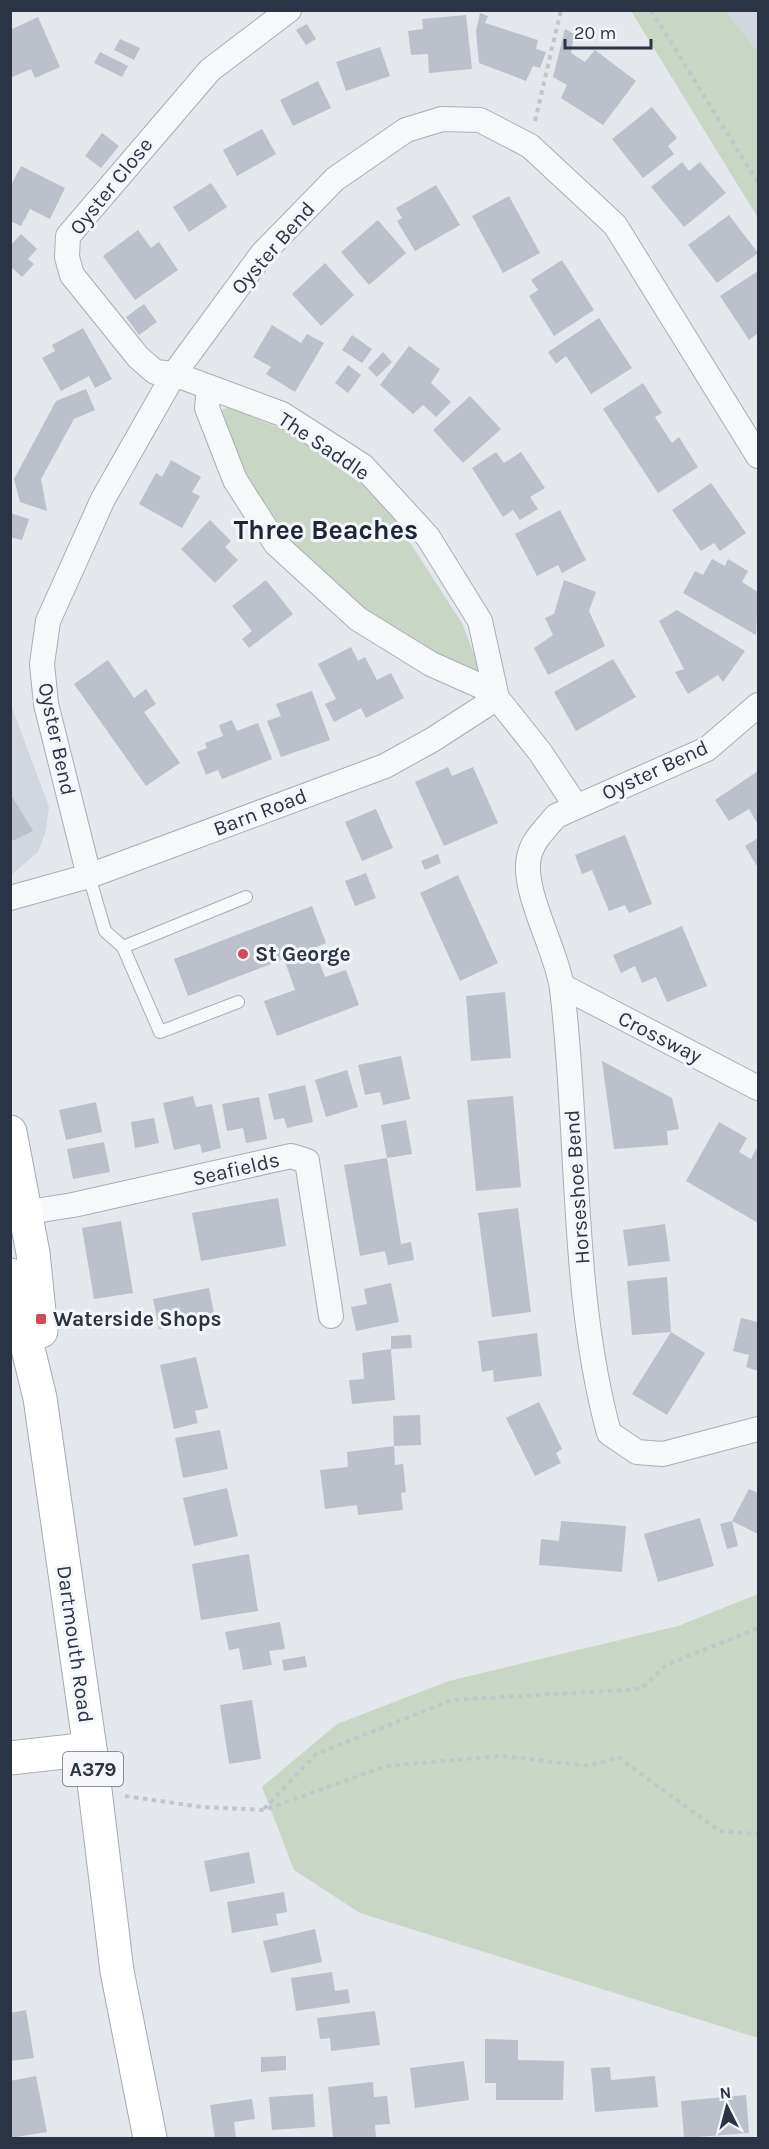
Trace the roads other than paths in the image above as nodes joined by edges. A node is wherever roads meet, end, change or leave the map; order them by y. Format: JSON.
{"nodes":[{"id":1,"x":289,"y":10,"type":"edge"},
{"id":2,"x":174,"y":374,"type":"junction"},
{"id":3,"x":209,"y":387,"type":"junction"},
{"id":4,"x":759,"y":456,"type":"edge"},
{"id":5,"x":496,"y":695,"type":"junction"},
{"id":6,"x":759,"y":705,"type":"edge"},
{"id":7,"x":576,"y":806,"type":"junction"},
{"id":8,"x":89,"y":876,"type":"junction"},
{"id":9,"x":246,"y":897,"type":"dead end"},
{"id":10,"x":10,"y":898,"type":"edge"},
{"id":11,"x":123,"y":947,"type":"junction"},
{"id":12,"x":562,"y":986,"type":"junction"},
{"id":13,"x":238,"y":1002,"type":"dead end"},
{"id":14,"x":759,"y":1088,"type":"edge"},
{"id":15,"x":10,"y":1132,"type":"edge"},
{"id":16,"x":19,"y":1214,"type":"edge"},
{"id":17,"x":10,"y":1275,"type":"edge"},
{"id":18,"x":331,"y":1316,"type":"dead end"},
{"id":19,"x":40,"y":1398,"type":"junction"},
{"id":20,"x":759,"y":1429,"type":"edge"},
{"id":21,"x":90,"y":1749,"type":"junction"},
{"id":22,"x":10,"y":1758,"type":"edge"},
{"id":23,"x":150,"y":2139,"type":"edge"}],
"edges":[{"from":1,"to":2,"type":"street","name":"Oyster Close"},
{"from":2,"to":3,"type":"street","name":"The Saddle"},
{"from":2,"to":4,"type":"street","name":"Oyster Bend"},
{"from":2,"to":8,"type":"street","name":"Oyster Bend"},
{"from":3,"to":5,"type":"street","name":"The Saddle"},
{"from":3,"to":5,"type":"street","name":"The Saddle"},
{"from":5,"to":7,"type":"street","name":"The Saddle"},
{"from":5,"to":8,"type":"street","name":"Barn Road"},
{"from":6,"to":7,"type":"street","name":"Oyster Bend"},
{"from":7,"to":12,"type":"street","name":"Horseshoe Bend"},
{"from":8,"to":10,"type":"street","name":"Barn Road"},
{"from":8,"to":11,"type":"lane"},
{"from":9,"to":11,"type":"lane"},
{"from":11,"to":13,"type":"lane"},
{"from":12,"to":14,"type":"street","name":"Crossway"},
{"from":12,"to":20,"type":"street","name":"Horseshoe Bend"},
{"from":15,"to":16,"type":"main road","name":"Dartmouth Road","number":"A379"},
{"from":16,"to":18,"type":"street","name":"Seafields"},
{"from":16,"to":19,"type":"main road","name":"Dartmouth Road","number":"A379"},
{"from":17,"to":19,"type":"main road","name":"Dartmouth Road","number":"A379"},
{"from":19,"to":21,"type":"main road","name":"Dartmouth Road","number":"A379"},
{"from":21,"to":22,"type":"main road"},
{"from":21,"to":23,"type":"main road","name":"Dartmouth Road","number":"A379"}]}
